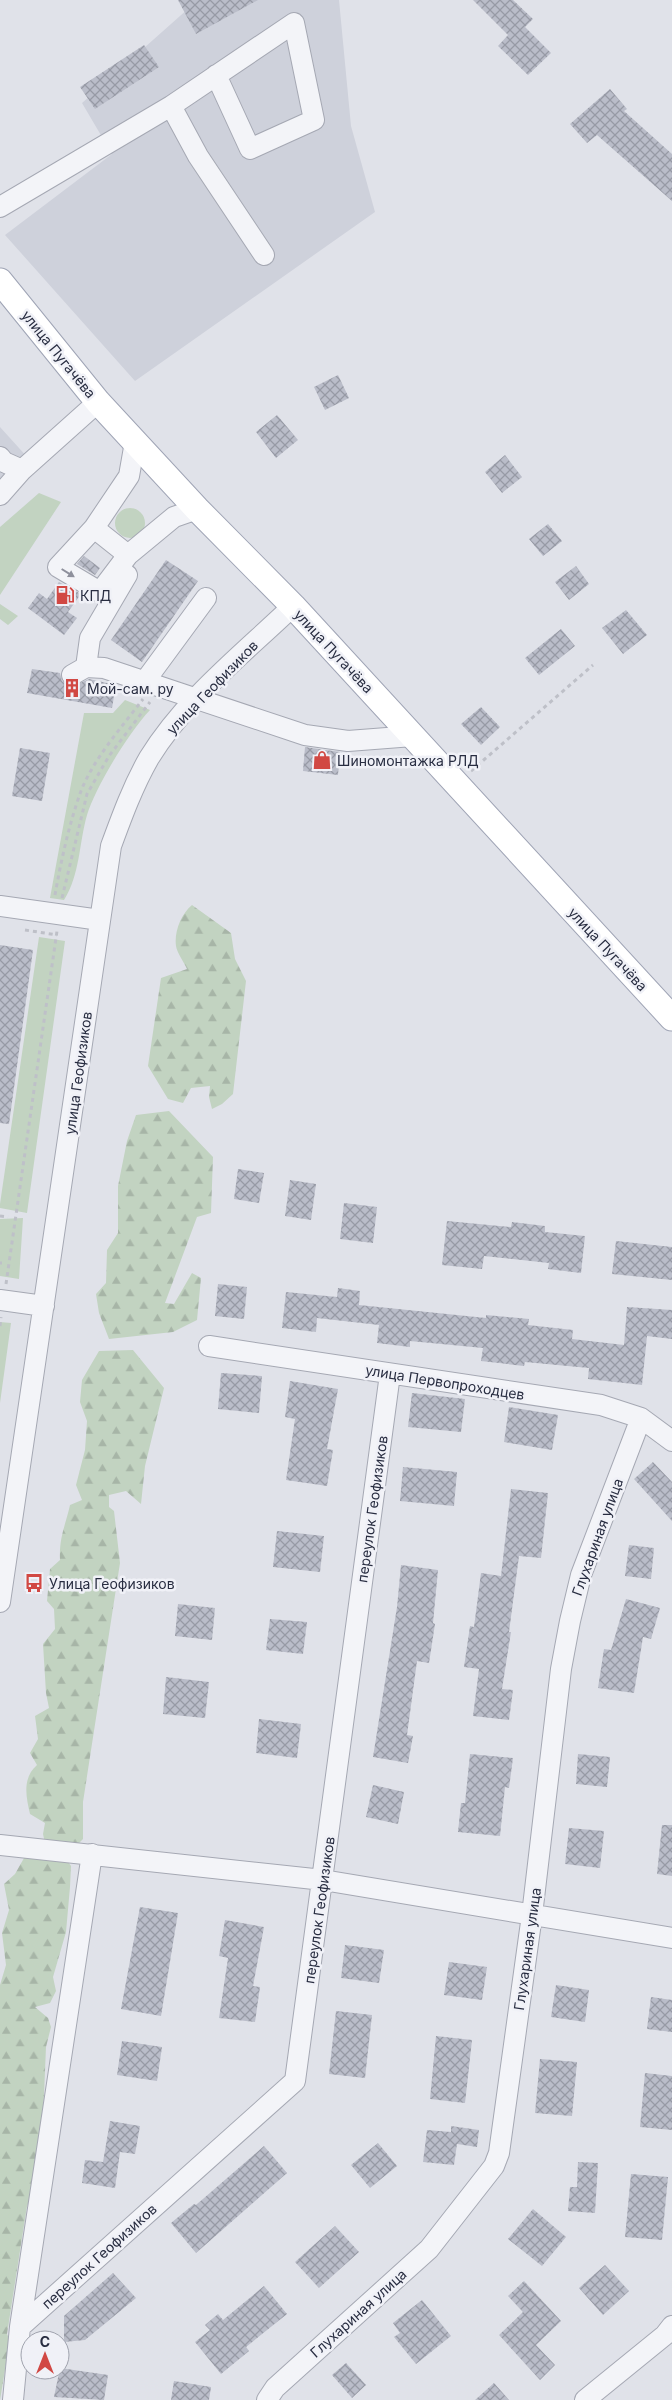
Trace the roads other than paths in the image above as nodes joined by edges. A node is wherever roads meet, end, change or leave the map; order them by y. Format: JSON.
{"nodes":[{"id":1,"x":216,"y":75,"type":"junction"},
{"id":2,"x":171,"y":106,"type":"junction"},
{"id":3,"x":0,"y":207,"type":"edge"},
{"id":4,"x":264,"y":256,"type":"dead end"},
{"id":5,"x":0,"y":281,"type":"edge"},
{"id":6,"x":98,"y":402,"type":"junction"},
{"id":7,"x":135,"y":442,"type":"junction"},
{"id":8,"x":0,"y":458,"type":"edge"},
{"id":9,"x":22,"y":470,"type":"junction"},
{"id":10,"x":0,"y":495,"type":"edge"},
{"id":11,"x":197,"y":509,"type":"junction"},
{"id":12,"x":94,"y":528,"type":"junction"},
{"id":13,"x":128,"y":555,"type":"junction"},
{"id":14,"x":127,"y":576,"type":"dead end"},
{"id":15,"x":206,"y":598,"type":"dead end"},
{"id":16,"x":293,"y":606,"type":"junction"},
{"id":17,"x":154,"y":684,"type":"junction"},
{"id":18,"x":197,"y":698,"type":"junction"},
{"id":19,"x":412,"y":736,"type":"junction"},
{"id":20,"x":0,"y":906,"type":"edge"},
{"id":21,"x":100,"y":920,"type":"junction"},
{"id":22,"x":670,"y":1010,"type":"edge"},
{"id":23,"x":2,"y":1300,"type":"edge"},
{"id":24,"x":44,"y":1306,"type":"junction"},
{"id":25,"x":208,"y":1346,"type":"dead end"},
{"id":26,"x":390,"y":1374,"type":"junction"},
{"id":27,"x":641,"y":1418,"type":"junction"},
{"id":28,"x":672,"y":1441,"type":"edge"},
{"id":29,"x":0,"y":1602,"type":"edge"},
{"id":30,"x":0,"y":1846,"type":"edge"},
{"id":31,"x":92,"y":1854,"type":"junction"},
{"id":32,"x":323,"y":1880,"type":"junction"},
{"id":33,"x":532,"y":1915,"type":"junction"},
{"id":34,"x":672,"y":1938,"type":"edge"},
{"id":35,"x":672,"y":2326,"type":"edge"},
{"id":36,"x":20,"y":2327,"type":"junction"},
{"id":37,"x":14,"y":2400,"type":"edge"},
{"id":38,"x":267,"y":2400,"type":"edge"},
{"id":39,"x":585,"y":2400,"type":"edge"}],
"edges":[{"from":1,"to":1,"type":"street"},
{"from":1,"to":2,"type":"street"},
{"from":2,"to":3,"type":"street"},
{"from":2,"to":4,"type":"street"},
{"from":5,"to":6,"type":"main road","name":"улица Пугачёва"},
{"from":6,"to":7,"type":"main road","name":"улица Пугачёва"},
{"from":6,"to":9,"type":"street"},
{"from":7,"to":11,"type":"main road","name":"улица Пугачёва"},
{"from":7,"to":12,"type":"street"},
{"from":8,"to":9,"type":"street"},
{"from":9,"to":10,"type":"street"},
{"from":11,"to":13,"type":"street"},
{"from":11,"to":16,"type":"main road","name":"улица Пугачёва"},
{"from":12,"to":13,"type":"street"},
{"from":12,"to":13,"type":"street","one_way":true},
{"from":14,"to":17,"type":"street"},
{"from":15,"to":17,"type":"street"},
{"from":16,"to":18,"type":"street","name":"улица Геофизиков"},
{"from":16,"to":19,"type":"main road","name":"улица Пугачёва"},
{"from":17,"to":18,"type":"street"},
{"from":18,"to":19,"type":"street"},
{"from":18,"to":21,"type":"street","name":"улица Геофизиков"},
{"from":19,"to":22,"type":"main road","name":"улица Пугачёва"},
{"from":20,"to":21,"type":"street"},
{"from":21,"to":24,"type":"street","name":"улица Геофизиков"},
{"from":23,"to":24,"type":"street"},
{"from":24,"to":29,"type":"street","name":"улица Геофизиков"},
{"from":25,"to":26,"type":"street","name":"улица Первопроходцев"},
{"from":26,"to":27,"type":"street","name":"улица Первопроходцев"},
{"from":26,"to":32,"type":"street","name":"переулок Геофизиков"},
{"from":27,"to":28,"type":"street","name":"улица Первопроходцев"},
{"from":27,"to":33,"type":"street","name":"Глухариная улица"},
{"from":30,"to":31,"type":"street"},
{"from":31,"to":32,"type":"street"},
{"from":31,"to":36,"type":"street"},
{"from":32,"to":33,"type":"street"},
{"from":32,"to":36,"type":"street","name":"переулок Геофизиков"},
{"from":33,"to":34,"type":"street"},
{"from":33,"to":38,"type":"street","name":"Глухариная улица"},
{"from":35,"to":39,"type":"street"},
{"from":36,"to":37,"type":"street"}]}
